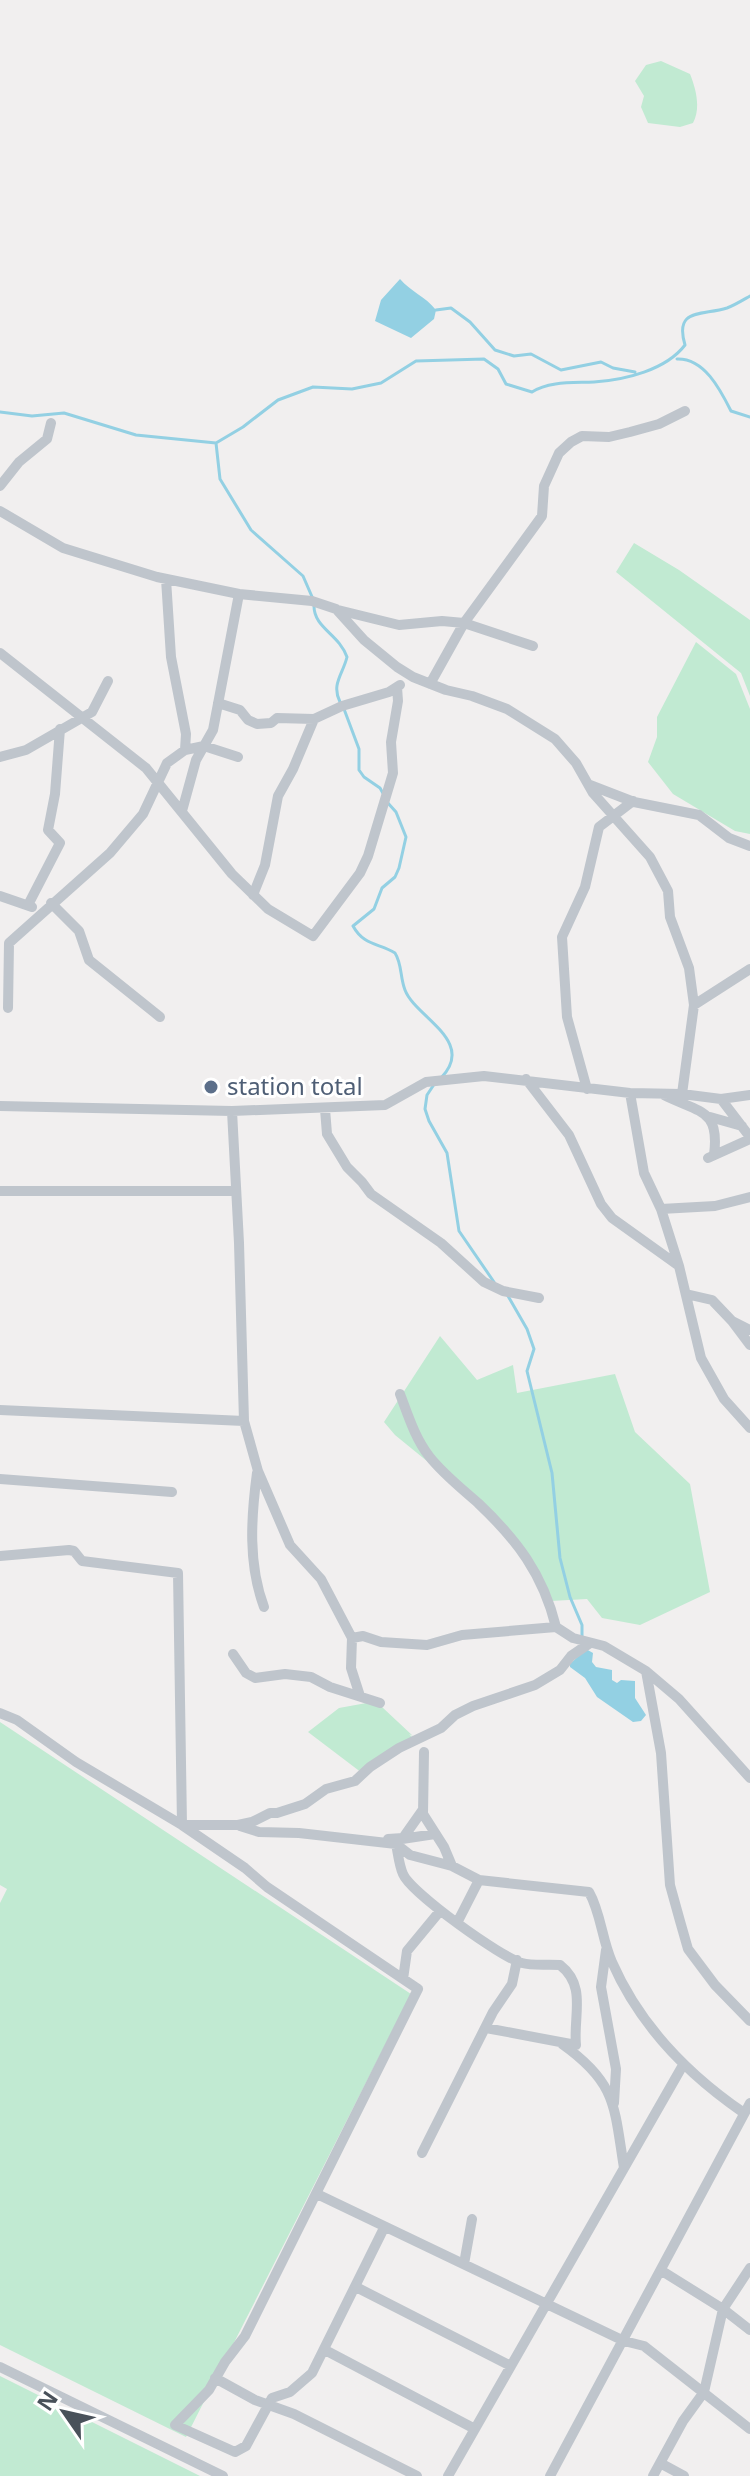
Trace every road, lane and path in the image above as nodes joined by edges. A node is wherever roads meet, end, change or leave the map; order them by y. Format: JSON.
{"nodes":[{"id":1,"x":685,"y":411,"type":"dead end"},
{"id":2,"x":51,"y":423,"type":"dead end"},
{"id":3,"x":0,"y":486,"type":"edge"},
{"id":4,"x":0,"y":511,"type":"edge"},
{"id":5,"x":166,"y":579,"type":"junction"},
{"id":6,"x":239,"y":594,"type":"junction"},
{"id":7,"x":336,"y":609,"type":"junction"},
{"id":8,"x":464,"y":623,"type":"junction"},
{"id":9,"x":533,"y":646,"type":"dead end"},
{"id":10,"x":0,"y":653,"type":"edge"},
{"id":11,"x":408,"y":674,"type":"junction"},
{"id":12,"x":108,"y":681,"type":"dead end"},
{"id":13,"x":430,"y":684,"type":"junction"},
{"id":14,"x":397,"y":687,"type":"junction"},
{"id":15,"x":218,"y":703,"type":"junction"},
{"id":16,"x":80,"y":717,"type":"junction"},
{"id":17,"x":314,"y":719,"type":"junction"},
{"id":18,"x":60,"y":729,"type":"junction"},
{"id":19,"x":204,"y":746,"type":"junction"},
{"id":20,"x":185,"y":750,"type":"junction"},
{"id":21,"x":0,"y":757,"type":"edge"},
{"id":22,"x":238,"y":757,"type":"dead end"},
{"id":23,"x":158,"y":780,"type":"junction"},
{"id":24,"x":589,"y":785,"type":"junction"},
{"id":25,"x":633,"y":801,"type":"junction"},
{"id":26,"x":182,"y":811,"type":"junction"},
{"id":27,"x":613,"y":814,"type":"junction"},
{"id":28,"x":750,"y":846,"type":"edge"},
{"id":29,"x":253,"y":895,"type":"junction"},
{"id":30,"x":0,"y":896,"type":"edge"},
{"id":31,"x":28,"y":905,"type":"junction"},
{"id":32,"x":47,"y":907,"type":"junction"},
{"id":33,"x":5,"y":943,"type":"edge"},
{"id":34,"x":750,"y":969,"type":"edge"},
{"id":35,"x":694,"y":1005,"type":"junction"},
{"id":36,"x":8,"y":1008,"type":"dead end"},
{"id":37,"x":160,"y":1017,"type":"dead end"},
{"id":38,"x":526,"y":1079,"type":"junction"},
{"id":39,"x":587,"y":1089,"type":"junction"},
{"id":40,"x":630,"y":1093,"type":"junction"},
{"id":41,"x":661,"y":1094,"type":"junction"},
{"id":42,"x":682,"y":1094,"type":"junction"},
{"id":43,"x":750,"y":1095,"type":"edge"},
{"id":44,"x":721,"y":1099,"type":"junction"},
{"id":45,"x":0,"y":1106,"type":"edge"},
{"id":46,"x":325,"y":1109,"type":"junction"},
{"id":47,"x":232,"y":1111,"type":"junction"},
{"id":48,"x":710,"y":1117,"type":"junction"},
{"id":49,"x":742,"y":1126,"type":"junction"},
{"id":50,"x":750,"y":1138,"type":"edge"},
{"id":51,"x":0,"y":1191,"type":"edge"},
{"id":52,"x":235,"y":1191,"type":"junction"},
{"id":53,"x":750,"y":1197,"type":"edge"},
{"id":54,"x":661,"y":1209,"type":"junction"},
{"id":55,"x":679,"y":1266,"type":"junction"},
{"id":56,"x":686,"y":1294,"type":"junction"},
{"id":57,"x":539,"y":1298,"type":"dead end"},
{"id":58,"x":732,"y":1321,"type":"junction"},
{"id":59,"x":750,"y":1330,"type":"edge"},
{"id":60,"x":750,"y":1345,"type":"edge"},
{"id":61,"x":400,"y":1394,"type":"dead end"},
{"id":62,"x":0,"y":1410,"type":"edge"},
{"id":63,"x":244,"y":1421,"type":"junction"},
{"id":64,"x":750,"y":1428,"type":"edge"},
{"id":65,"x":258,"y":1471,"type":"junction"},
{"id":66,"x":0,"y":1479,"type":"edge"},
{"id":67,"x":172,"y":1492,"type":"dead end"},
{"id":68,"x":0,"y":1556,"type":"edge"},
{"id":69,"x":264,"y":1607,"type":"dead end"},
{"id":70,"x":556,"y":1627,"type":"junction"},
{"id":71,"x":352,"y":1638,"type":"junction"},
{"id":72,"x":590,"y":1643,"type":"junction"},
{"id":73,"x":233,"y":1654,"type":"dead end"},
{"id":74,"x":646,"y":1671,"type":"junction"},
{"id":75,"x":360,"y":1696,"type":"junction"},
{"id":76,"x":380,"y":1703,"type":"dead end"},
{"id":77,"x":0,"y":1713,"type":"edge"},
{"id":78,"x":424,"y":1752,"type":"dead end"},
{"id":79,"x":750,"y":1778,"type":"edge"},
{"id":80,"x":422,"y":1811,"type":"junction"},
{"id":81,"x":182,"y":1825,"type":"junction"},
{"id":82,"x":238,"y":1825,"type":"junction"},
{"id":83,"x":435,"y":1834,"type":"junction"},
{"id":84,"x":399,"y":1842,"type":"junction"},
{"id":85,"x":452,"y":1866,"type":"junction"},
{"id":86,"x":479,"y":1880,"type":"junction"},
{"id":87,"x":440,"y":1911,"type":"junction"},
{"id":88,"x":458,"y":1921,"type":"junction"},
{"id":89,"x":607,"y":1944,"type":"junction"},
{"id":90,"x":517,"y":1960,"type":"junction"},
{"id":91,"x":403,"y":1979,"type":"junction"},
{"id":92,"x":750,"y":2021,"type":"edge"},
{"id":93,"x":486,"y":2028,"type":"junction"},
{"id":94,"x":558,"y":2041,"type":"junction"},
{"id":95,"x":683,"y":2065,"type":"junction"},
{"id":96,"x":614,"y":2103,"type":"junction"},
{"id":97,"x":750,"y":2103,"type":"edge"},
{"id":98,"x":744,"y":2113,"type":"junction"},
{"id":99,"x":422,"y":2153,"type":"dead end"},
{"id":100,"x":624,"y":2168,"type":"junction"},
{"id":101,"x":317,"y":2194,"type":"junction"},
{"id":102,"x":472,"y":2219,"type":"dead end"},
{"id":103,"x":384,"y":2228,"type":"junction"},
{"id":104,"x":464,"y":2264,"type":"junction"},
{"id":105,"x":750,"y":2268,"type":"edge"},
{"id":106,"x":662,"y":2271,"type":"junction"},
{"id":107,"x":356,"y":2287,"type":"junction"},
{"id":108,"x":548,"y":2304,"type":"junction"},
{"id":109,"x":723,"y":2309,"type":"junction"},
{"id":110,"x":750,"y":2330,"type":"edge"},
{"id":111,"x":624,"y":2341,"type":"junction"},
{"id":112,"x":325,"y":2350,"type":"junction"},
{"id":113,"x":511,"y":2366,"type":"junction"},
{"id":114,"x":0,"y":2367,"type":"edge"},
{"id":115,"x":215,"y":2378,"type":"junction"},
{"id":116,"x":704,"y":2392,"type":"junction"},
{"id":117,"x":266,"y":2405,"type":"junction"},
{"id":118,"x":475,"y":2429,"type":"junction"},
{"id":119,"x":750,"y":2429,"type":"edge"},
{"id":120,"x":660,"y":2463,"type":"junction"},
{"id":121,"x":222,"y":2476,"type":"edge"},
{"id":122,"x":417,"y":2476,"type":"edge"},
{"id":123,"x":448,"y":2476,"type":"edge"},
{"id":124,"x":550,"y":2476,"type":"edge"},
{"id":125,"x":653,"y":2476,"type":"edge"},
{"id":126,"x":684,"y":2476,"type":"edge"}],
"edges":[{"from":1,"to":8,"type":"street"},
{"from":2,"to":3,"type":"street"},
{"from":4,"to":5,"type":"street"},
{"from":5,"to":6,"type":"street"},
{"from":5,"to":20,"type":"street"},
{"from":6,"to":7,"type":"street"},
{"from":6,"to":15,"type":"street"},
{"from":7,"to":8,"type":"street"},
{"from":7,"to":11,"type":"street"},
{"from":8,"to":9,"type":"street"},
{"from":8,"to":13,"type":"street"},
{"from":10,"to":16,"type":"street"},
{"from":11,"to":13,"type":"street"},
{"from":11,"to":14,"type":"street"},
{"from":12,"to":16,"type":"street"},
{"from":13,"to":24,"type":"street"},
{"from":14,"to":17,"type":"street"},
{"from":14,"to":29,"type":"street"},
{"from":15,"to":17,"type":"street"},
{"from":15,"to":19,"type":"street"},
{"from":16,"to":18,"type":"street"},
{"from":16,"to":23,"type":"street"},
{"from":17,"to":29,"type":"street"},
{"from":18,"to":21,"type":"street"},
{"from":18,"to":31,"type":"street"},
{"from":19,"to":20,"type":"street"},
{"from":19,"to":22,"type":"street"},
{"from":19,"to":26,"type":"street"},
{"from":20,"to":23,"type":"street"},
{"from":23,"to":26,"type":"street"},
{"from":23,"to":32,"type":"street"},
{"from":24,"to":25,"type":"street"},
{"from":24,"to":27,"type":"street"},
{"from":25,"to":27,"type":"street"},
{"from":25,"to":28,"type":"street"},
{"from":26,"to":29,"type":"street"},
{"from":27,"to":35,"type":"street"},
{"from":27,"to":39,"type":"street"},
{"from":30,"to":31,"type":"street"},
{"from":31,"to":32,"type":"street"},
{"from":32,"to":33,"type":"street"},
{"from":32,"to":37,"type":"street"},
{"from":33,"to":36,"type":"street"},
{"from":34,"to":35,"type":"street"},
{"from":35,"to":42,"type":"street"},
{"from":38,"to":39,"type":"street"},
{"from":38,"to":46,"type":"street"},
{"from":38,"to":55,"type":"street"},
{"from":39,"to":40,"type":"street"},
{"from":40,"to":41,"type":"street"},
{"from":40,"to":54,"type":"street"},
{"from":41,"to":42,"type":"street"},
{"from":41,"to":48,"type":"street"},
{"from":42,"to":44,"type":"street"},
{"from":43,"to":44,"type":"street"},
{"from":44,"to":49,"type":"street"},
{"from":45,"to":47,"type":"street"},
{"from":46,"to":47,"type":"street"},
{"from":46,"to":57,"type":"street"},
{"from":47,"to":52,"type":"street"},
{"from":48,"to":49,"type":"street"},
{"from":48,"to":50,"type":"street"},
{"from":49,"to":50,"type":"street"},
{"from":51,"to":52,"type":"street"},
{"from":52,"to":63,"type":"street"},
{"from":53,"to":54,"type":"street"},
{"from":54,"to":55,"type":"street"},
{"from":55,"to":56,"type":"street"},
{"from":56,"to":58,"type":"street"},
{"from":56,"to":64,"type":"street"},
{"from":58,"to":59,"type":"street"},
{"from":58,"to":60,"type":"street"},
{"from":61,"to":70,"type":"street"},
{"from":62,"to":63,"type":"street"},
{"from":63,"to":65,"type":"street"},
{"from":65,"to":69,"type":"street"},
{"from":65,"to":71,"type":"street"},
{"from":66,"to":67,"type":"street"},
{"from":68,"to":81,"type":"street"},
{"from":70,"to":71,"type":"street"},
{"from":70,"to":72,"type":"street"},
{"from":71,"to":75,"type":"street"},
{"from":72,"to":74,"type":"street"},
{"from":72,"to":82,"type":"street"},
{"from":73,"to":75,"type":"street"},
{"from":74,"to":79,"type":"street"},
{"from":74,"to":92,"type":"street"},
{"from":75,"to":76,"type":"street"},
{"from":77,"to":81,"type":"street"},
{"from":78,"to":80,"type":"street"},
{"from":80,"to":83,"type":"street"},
{"from":80,"to":84,"type":"street"},
{"from":81,"to":82,"type":"street"},
{"from":81,"to":91,"type":"street"},
{"from":82,"to":84,"type":"street"},
{"from":83,"to":84,"type":"street"},
{"from":83,"to":85,"type":"street"},
{"from":84,"to":85,"type":"street"},
{"from":84,"to":87,"type":"street"},
{"from":85,"to":86,"type":"street"},
{"from":86,"to":88,"type":"street"},
{"from":86,"to":89,"type":"street"},
{"from":87,"to":88,"type":"street"},
{"from":87,"to":91,"type":"street"},
{"from":88,"to":90,"type":"street"},
{"from":89,"to":95,"type":"street"},
{"from":89,"to":96,"type":"street"},
{"from":90,"to":93,"type":"street"},
{"from":90,"to":94,"type":"street"},
{"from":91,"to":101,"type":"street"},
{"from":93,"to":94,"type":"street"},
{"from":93,"to":99,"type":"street"},
{"from":94,"to":96,"type":"street"},
{"from":95,"to":98,"type":"street"},
{"from":95,"to":100,"type":"street"},
{"from":96,"to":100,"type":"street"},
{"from":97,"to":98,"type":"street"},
{"from":98,"to":106,"type":"street"},
{"from":100,"to":108,"type":"street"},
{"from":101,"to":103,"type":"street"},
{"from":101,"to":115,"type":"street"},
{"from":102,"to":104,"type":"street"},
{"from":103,"to":104,"type":"street"},
{"from":103,"to":107,"type":"street"},
{"from":104,"to":108,"type":"street"},
{"from":105,"to":109,"type":"street"},
{"from":106,"to":109,"type":"street"},
{"from":106,"to":111,"type":"street"},
{"from":107,"to":112,"type":"street"},
{"from":107,"to":113,"type":"street"},
{"from":108,"to":111,"type":"street"},
{"from":108,"to":113,"type":"street"},
{"from":109,"to":110,"type":"street"},
{"from":109,"to":116,"type":"street"},
{"from":111,"to":116,"type":"street"},
{"from":111,"to":124,"type":"street"},
{"from":112,"to":117,"type":"street"},
{"from":112,"to":118,"type":"street"},
{"from":113,"to":118,"type":"street"},
{"from":114,"to":121,"type":"street"},
{"from":115,"to":117,"type":"street"},
{"from":115,"to":117,"type":"street"},
{"from":116,"to":119,"type":"street"},
{"from":116,"to":120,"type":"street"},
{"from":117,"to":122,"type":"street"},
{"from":118,"to":123,"type":"street"},
{"from":120,"to":125,"type":"street"},
{"from":120,"to":126,"type":"street"}]}
